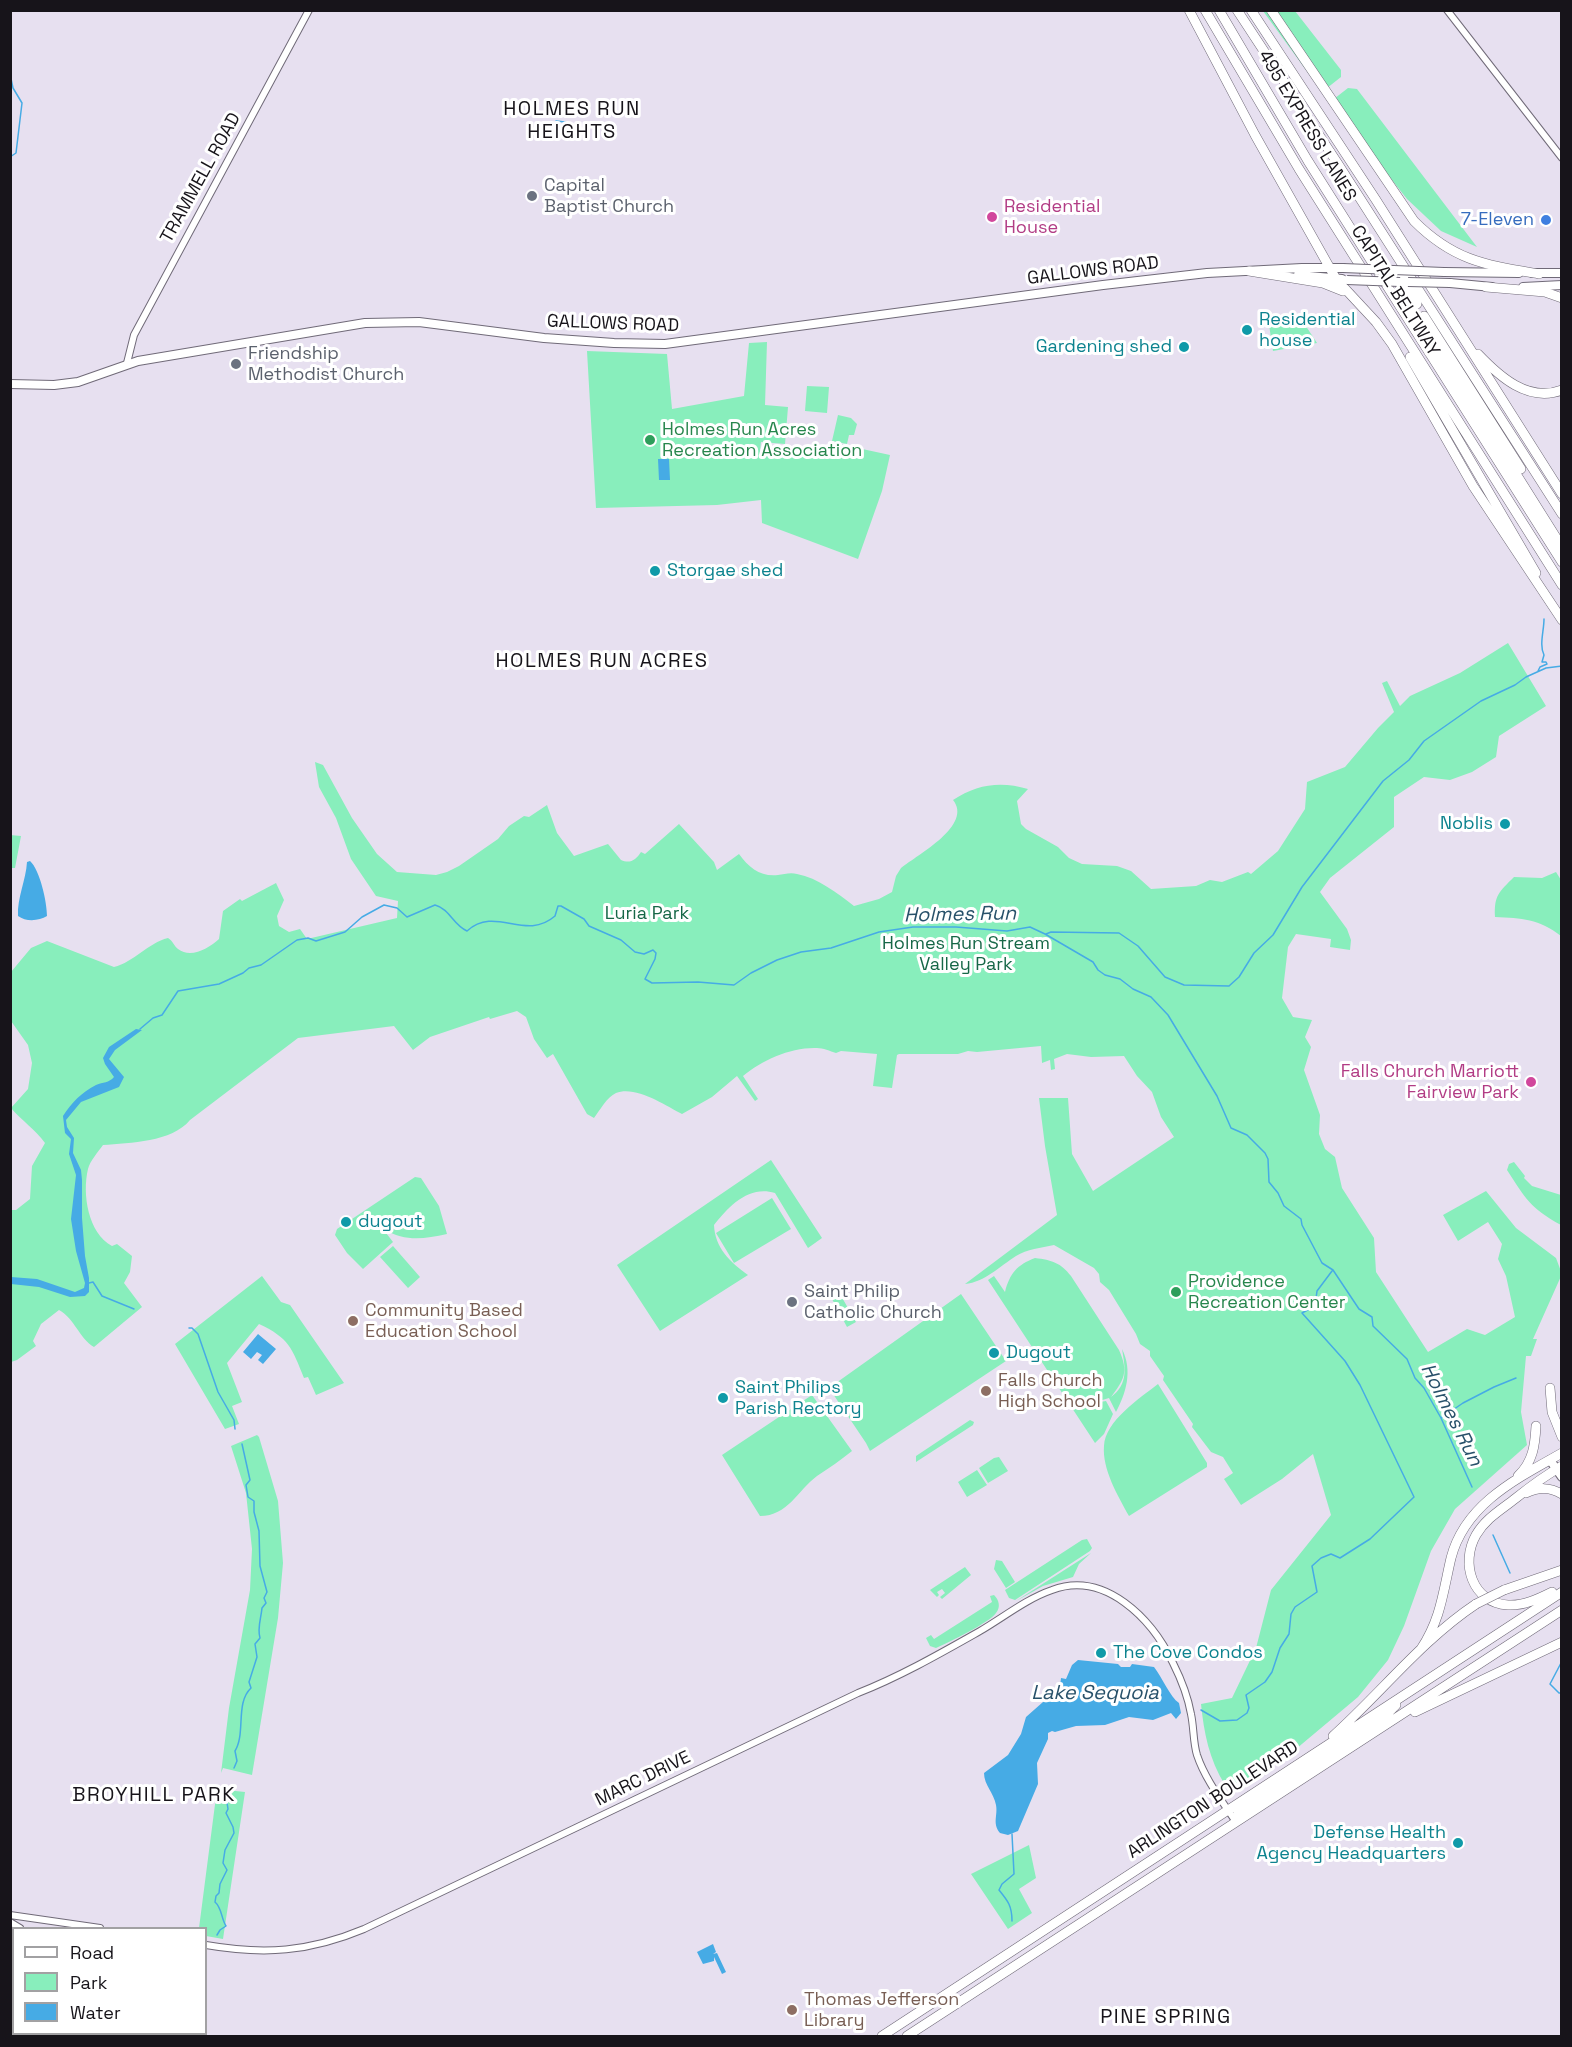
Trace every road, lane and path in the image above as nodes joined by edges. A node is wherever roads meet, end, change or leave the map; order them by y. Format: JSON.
{"nodes":[{"id":1,"x":309,"y":10,"type":"edge"},
{"id":2,"x":1189,"y":10,"type":"edge"},
{"id":3,"x":1205,"y":10,"type":"edge"},
{"id":4,"x":1219,"y":10,"type":"edge"},
{"id":5,"x":1237,"y":10,"type":"edge"},
{"id":6,"x":1251,"y":10,"type":"edge"},
{"id":7,"x":1271,"y":10,"type":"edge"},
{"id":8,"x":1447,"y":10,"type":"edge"},
{"id":9,"x":1562,"y":158,"type":"edge"},
{"id":10,"x":1299,"y":169,"type":"junction"},
{"id":11,"x":1330,"y":268,"type":"junction"},
{"id":12,"x":1404,"y":270,"type":"junction"},
{"id":13,"x":1249,"y":271,"type":"junction"},
{"id":14,"x":1274,"y":271,"type":"junction"},
{"id":15,"x":1539,"y":273,"type":"junction"},
{"id":16,"x":1562,"y":273,"type":"edge"},
{"id":17,"x":1336,"y":279,"type":"junction"},
{"id":18,"x":1404,"y":282,"type":"junction"},
{"id":19,"x":1562,"y":285,"type":"edge"},
{"id":20,"x":1486,"y":287,"type":"junction"},
{"id":21,"x":1349,"y":295,"type":"junction"},
{"id":22,"x":1407,"y":295,"type":"junction"},
{"id":23,"x":1562,"y":298,"type":"edge"},
{"id":24,"x":1464,"y":340,"type":"junction"},
{"id":25,"x":127,"y":363,"type":"junction"},
{"id":26,"x":10,"y":377,"type":"edge"},
{"id":27,"x":27,"y":383,"type":"junction"},
{"id":28,"x":10,"y":384,"type":"edge"},
{"id":29,"x":1562,"y":390,"type":"edge"},
{"id":30,"x":1562,"y":494,"type":"edge"},
{"id":31,"x":1562,"y":514,"type":"edge"},
{"id":32,"x":1562,"y":535,"type":"edge"},
{"id":33,"x":1562,"y":547,"type":"edge"},
{"id":34,"x":1562,"y":562,"type":"edge"},
{"id":35,"x":1562,"y":585,"type":"edge"},
{"id":36,"x":1562,"y":618,"type":"edge"},
{"id":37,"x":1550,"y":1388,"type":"dead end"},
{"id":38,"x":1536,"y":1426,"type":"dead end"},
{"id":39,"x":1562,"y":1437,"type":"edge"},
{"id":40,"x":1562,"y":1453,"type":"edge"},
{"id":41,"x":1550,"y":1460,"type":"junction"},
{"id":42,"x":1560,"y":1470,"type":"edge"},
{"id":43,"x":1503,"y":1489,"type":"junction"},
{"id":44,"x":1562,"y":1494,"type":"edge"},
{"id":45,"x":1516,"y":1498,"type":"junction"},
{"id":46,"x":1562,"y":1570,"type":"edge"},
{"id":47,"x":1562,"y":1586,"type":"edge"},
{"id":48,"x":1562,"y":1592,"type":"edge"},
{"id":49,"x":1562,"y":1610,"type":"edge"},
{"id":50,"x":1562,"y":1642,"type":"edge"},
{"id":51,"x":1421,"y":1649,"type":"junction"},
{"id":52,"x":1408,"y":1692,"type":"junction"},
{"id":53,"x":1376,"y":1731,"type":"junction"},
{"id":54,"x":1296,"y":1766,"type":"junction"},
{"id":55,"x":1228,"y":1810,"type":"junction"},
{"id":56,"x":1236,"y":1822,"type":"junction"},
{"id":57,"x":10,"y":1915,"type":"edge"},
{"id":58,"x":89,"y":1927,"type":"edge"},
{"id":59,"x":207,"y":1946,"type":"edge"},
{"id":60,"x":882,"y":2037,"type":"edge"},
{"id":61,"x":907,"y":2037,"type":"edge"}],
"edges":[{"from":1,"to":25,"type":"street","name":"TRAMMELL ROAD"},
{"from":2,"to":11,"type":"highway"},
{"from":3,"to":10,"type":"highway","name":"CAPITAL BELTWAY"},
{"from":4,"to":34,"type":"highway","name":"495 EXPRESS LANES"},
{"from":5,"to":31,"type":"highway","name":"495 EXPRESS LANES"},
{"from":6,"to":24,"type":"highway","name":"CAPITAL BELTWAY"},
{"from":7,"to":15,"type":"highway"},
{"from":8,"to":9,"type":"street"},
{"from":10,"to":35,"type":"highway","name":"CAPITAL BELTWAY"},
{"from":10,"to":36,"type":"highway"},
{"from":11,"to":12,"type":"main road","name":"GALLOWS ROAD","bridge":true},
{"from":11,"to":14,"type":"main road","name":"GALLOWS ROAD"},
{"from":11,"to":17,"type":"highway"},
{"from":12,"to":15,"type":"main road","name":"GALLOWS ROAD","bridge":true},
{"from":12,"to":18,"type":"highway","bridge":true},
{"from":13,"to":14,"type":"main road","name":"GALLOWS ROAD"},
{"from":13,"to":21,"type":"highway"},
{"from":13,"to":25,"type":"main road","name":"GALLOWS ROAD"},
{"from":14,"to":17,"type":"main road","name":"GALLOWS ROAD"},
{"from":15,"to":16,"type":"main road","name":"GALLOWS ROAD"},
{"from":17,"to":18,"type":"main road","name":"GALLOWS ROAD","bridge":true},
{"from":17,"to":21,"type":"highway"},
{"from":18,"to":20,"type":"main road","name":"GALLOWS ROAD","bridge":true},
{"from":18,"to":22,"type":"highway"},
{"from":19,"to":20,"type":"main road","name":"GALLOWS ROAD"},
{"from":20,"to":23,"type":"highway"},
{"from":21,"to":36,"type":"highway"},
{"from":22,"to":32,"type":"highway"},
{"from":22,"to":33,"type":"highway"},
{"from":24,"to":29,"type":"highway"},
{"from":24,"to":30,"type":"highway","name":"CAPITAL BELTWAY"},
{"from":25,"to":27,"type":"main road","name":"GALLOWS ROAD"},
{"from":26,"to":27,"type":"main road","name":"GALLOWS ROAD"},
{"from":27,"to":28,"type":"main road","name":"GALLOWS ROAD"},
{"from":37,"to":39,"type":"highway"},
{"from":38,"to":43,"type":"highway"},
{"from":40,"to":41,"type":"highway"},
{"from":41,"to":42,"type":"main road"},
{"from":41,"to":43,"type":"highway"},
{"from":42,"to":45,"type":"highway"},
{"from":43,"to":51,"type":"highway"},
{"from":44,"to":45,"type":"highway"},
{"from":45,"to":47,"type":"highway"},
{"from":46,"to":51,"type":"highway","bridge":true},
{"from":48,"to":52,"type":"highway","name":"ARLINGTON BOULEVARD"},
{"from":49,"to":53,"type":"highway","name":"ARLINGTON BOULEVARD"},
{"from":50,"to":53,"type":"highway"},
{"from":51,"to":54,"type":"highway"},
{"from":52,"to":54,"type":"highway","name":"ARLINGTON BOULEVARD"},
{"from":52,"to":56,"type":"highway"},
{"from":53,"to":56,"type":"highway","name":"ARLINGTON BOULEVARD"},
{"from":54,"to":55,"type":"highway","name":"ARLINGTON BOULEVARD"},
{"from":55,"to":56,"type":"street"},
{"from":55,"to":59,"type":"street","name":"MARC DRIVE"},
{"from":55,"to":60,"type":"highway","name":"ARLINGTON BOULEVARD"},
{"from":56,"to":61,"type":"highway","name":"ARLINGTON BOULEVARD"},
{"from":57,"to":58,"type":"street"}]}
